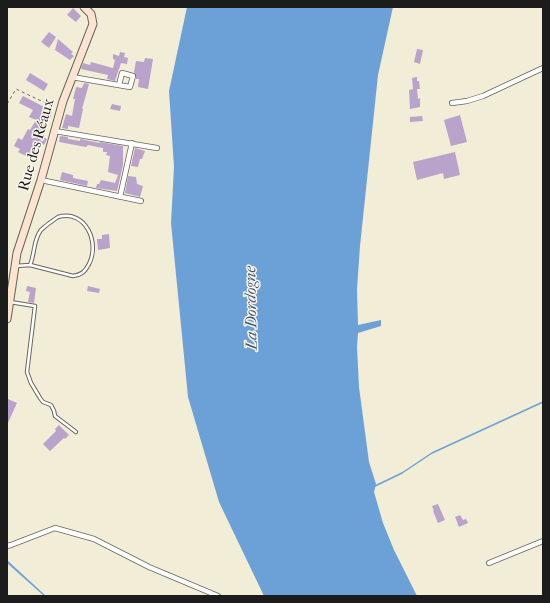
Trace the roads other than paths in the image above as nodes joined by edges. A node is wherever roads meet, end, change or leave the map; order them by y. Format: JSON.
{"nodes":[{"id":1,"x":84,"y":7,"type":"edge"},
{"id":2,"x":543,"y":68,"type":"edge"},
{"id":3,"x":72,"y":77,"type":"junction"},
{"id":4,"x":119,"y":85,"type":"dead end"},
{"id":5,"x":452,"y":103,"type":"dead end"},
{"id":6,"x":55,"y":131,"type":"junction"},
{"id":7,"x":132,"y":143,"type":"junction"},
{"id":8,"x":157,"y":148,"type":"dead end"},
{"id":9,"x":41,"y":180,"type":"junction"},
{"id":10,"x":120,"y":197,"type":"junction"},
{"id":11,"x":141,"y":200,"type":"dead end"},
{"id":12,"x":30,"y":265,"type":"junction"},
{"id":13,"x":15,"y":266,"type":"junction"},
{"id":14,"x":9,"y":302,"type":"junction"},
{"id":15,"x":7,"y":319,"type":"edge"},
{"id":16,"x":76,"y":432,"type":"dead end"},
{"id":17,"x":543,"y":541,"type":"edge"},
{"id":18,"x":7,"y":546,"type":"edge"},
{"id":19,"x":489,"y":563,"type":"dead end"},
{"id":20,"x":218,"y":596,"type":"edge"}],
"edges":[{"from":1,"to":3,"type":"street","name":"Rue des Réaux"},
{"from":2,"to":5,"type":"street"},
{"from":3,"to":4,"type":"street"},
{"from":3,"to":6,"type":"street","name":"Rue des Réaux"},
{"from":6,"to":7,"type":"street"},
{"from":6,"to":9,"type":"street","name":"Rue des Réaux"},
{"from":7,"to":8,"type":"street"},
{"from":7,"to":10,"type":"street"},
{"from":9,"to":10,"type":"street"},
{"from":9,"to":13,"type":"street","name":"Rue des Réaux"},
{"from":10,"to":11,"type":"street"},
{"from":12,"to":12,"type":"lane"},
{"from":12,"to":13,"type":"lane"},
{"from":13,"to":14,"type":"street","name":"Rue des Réaux"},
{"from":14,"to":15,"type":"street","name":"Rue des Réaux"},
{"from":14,"to":16,"type":"lane"},
{"from":17,"to":19,"type":"street"},
{"from":18,"to":20,"type":"street"}]}
